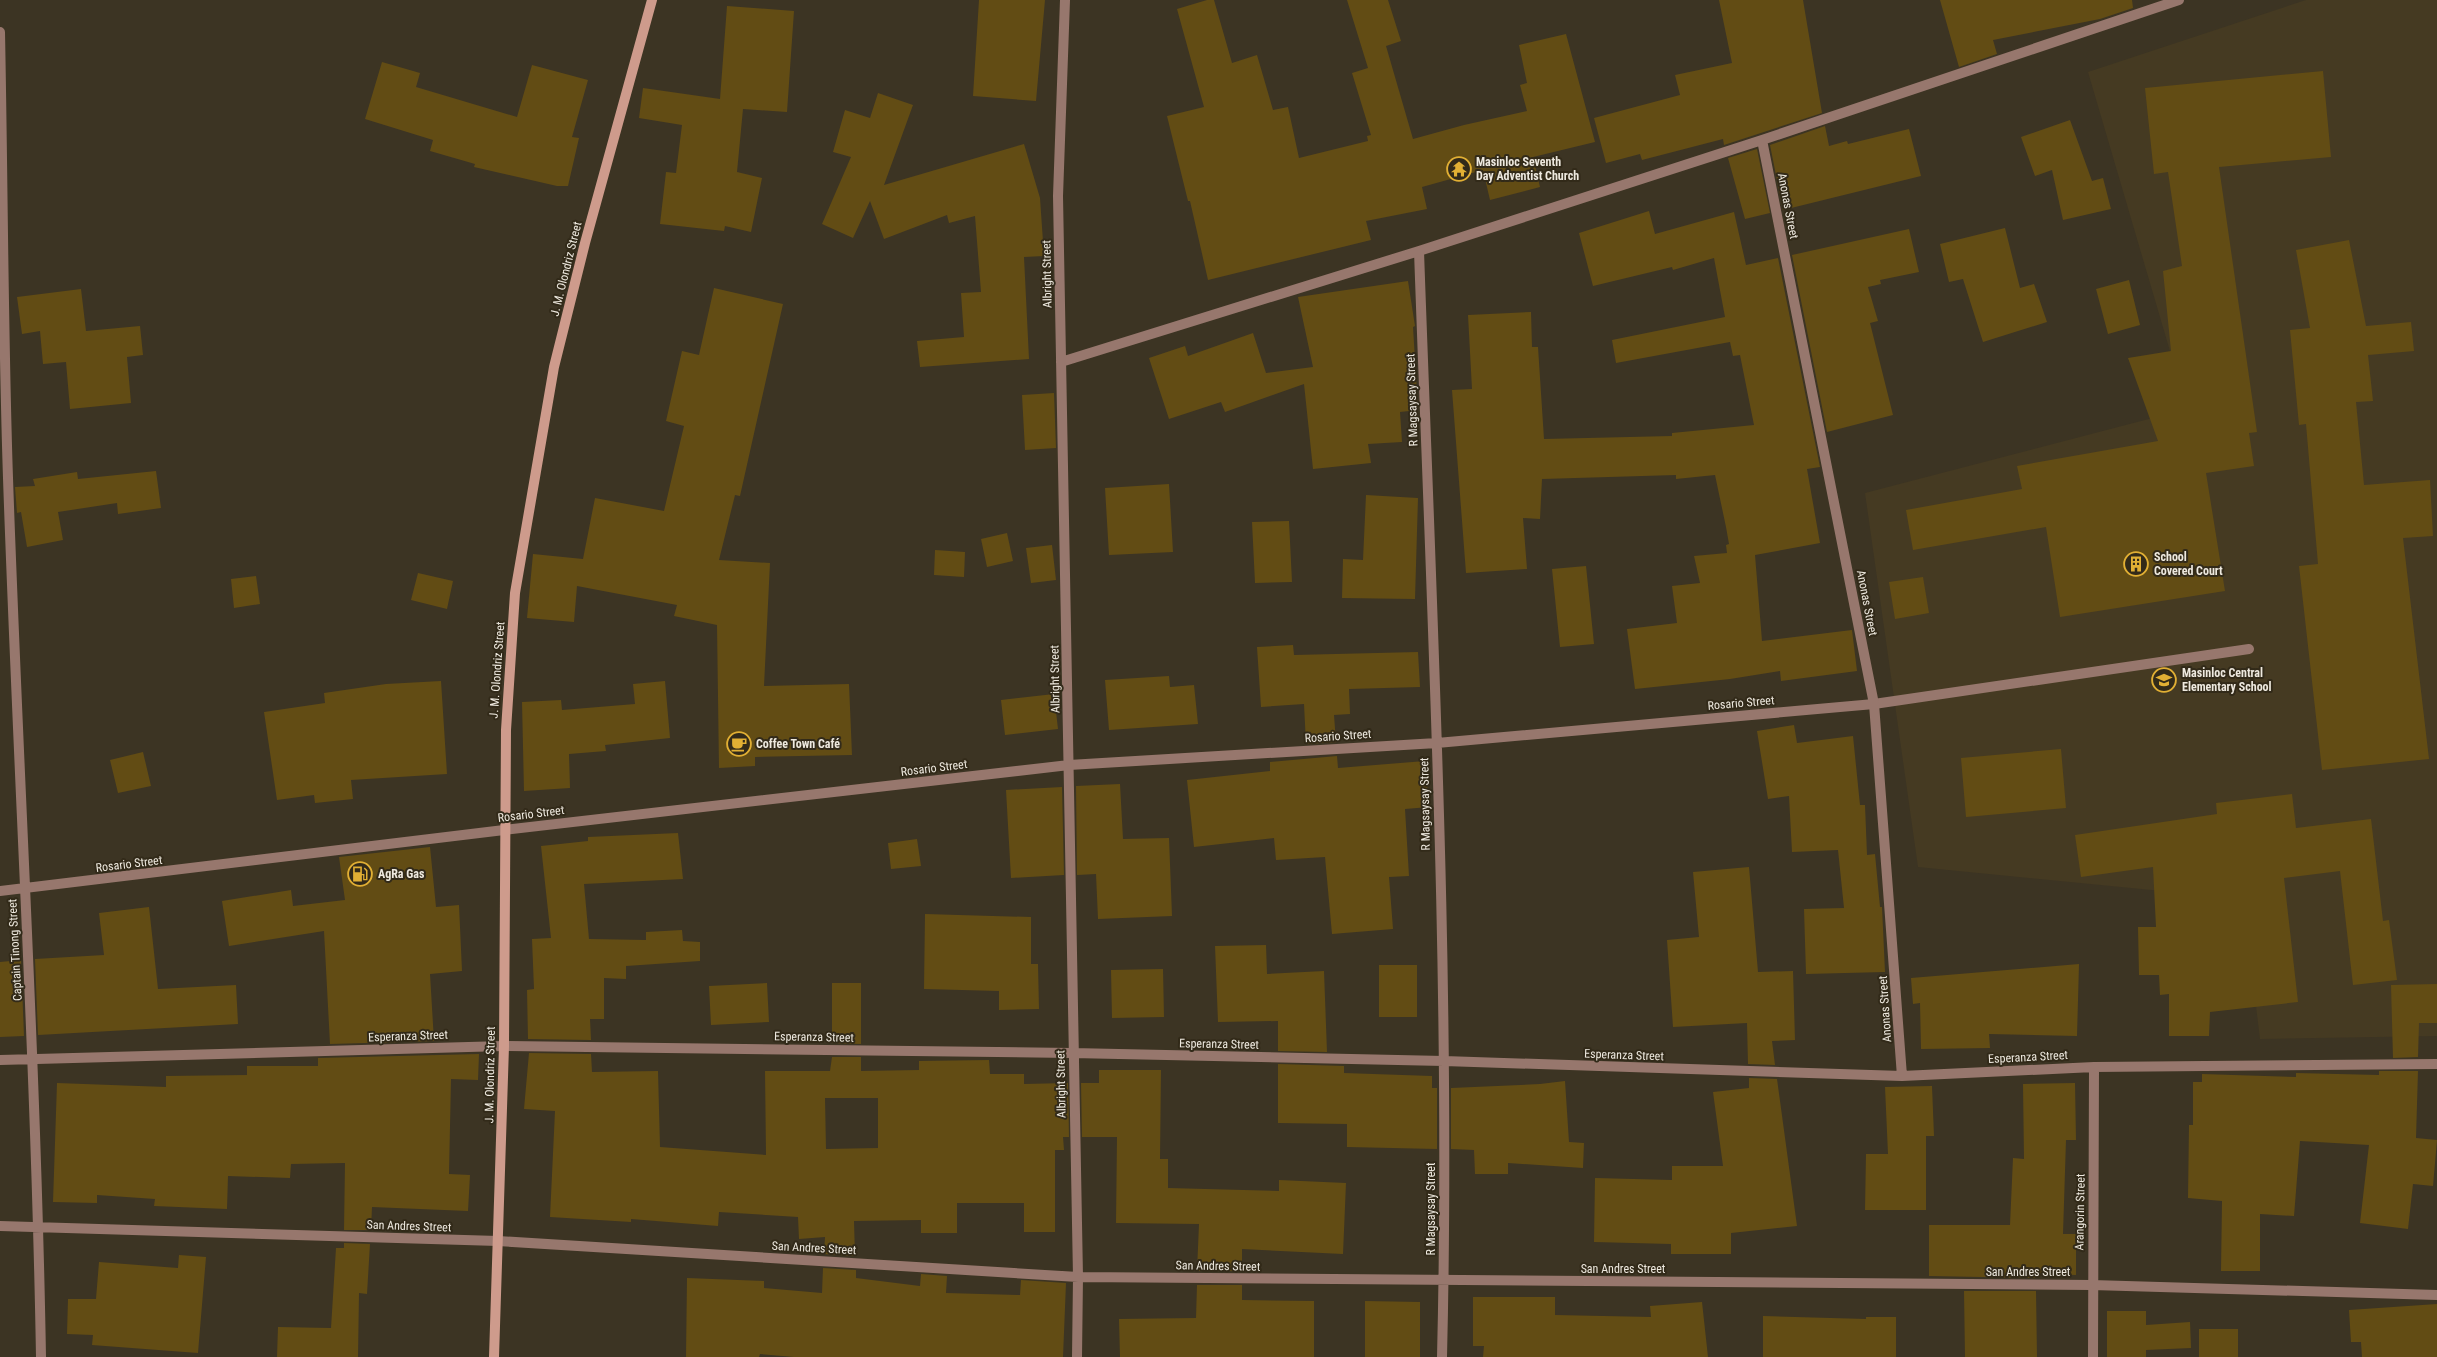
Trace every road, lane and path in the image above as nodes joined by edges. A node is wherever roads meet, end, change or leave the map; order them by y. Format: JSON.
{"nodes":[{"id":1,"x":652,"y":0,"type":"edge"},
{"id":2,"x":1064,"y":0,"type":"edge"},
{"id":3,"x":2179,"y":0,"type":"edge"},
{"id":4,"x":0,"y":32,"type":"edge"},
{"id":5,"x":1762,"y":140,"type":"junction"},
{"id":6,"x":1419,"y":251,"type":"junction"},
{"id":7,"x":1061,"y":362,"type":"junction"},
{"id":8,"x":2249,"y":649,"type":"dead end"},
{"id":9,"x":1874,"y":704,"type":"junction"},
{"id":10,"x":1436,"y":742,"type":"junction"},
{"id":11,"x":1070,"y":765,"type":"junction"},
{"id":12,"x":504,"y":830,"type":"junction"},
{"id":13,"x":24,"y":889,"type":"junction"},
{"id":14,"x":0,"y":891,"type":"edge"},
{"id":15,"x":504,"y":1046,"type":"junction"},
{"id":16,"x":1072,"y":1053,"type":"junction"},
{"id":17,"x":0,"y":1060,"type":"edge"},
{"id":18,"x":33,"y":1060,"type":"junction"},
{"id":19,"x":1444,"y":1061,"type":"junction"},
{"id":20,"x":2437,"y":1064,"type":"edge"},
{"id":21,"x":2094,"y":1067,"type":"junction"},
{"id":22,"x":1902,"y":1076,"type":"junction"},
{"id":23,"x":0,"y":1226,"type":"edge"},
{"id":24,"x":39,"y":1228,"type":"junction"},
{"id":25,"x":498,"y":1241,"type":"junction"},
{"id":26,"x":1078,"y":1277,"type":"junction"},
{"id":27,"x":1444,"y":1280,"type":"junction"},
{"id":28,"x":2092,"y":1285,"type":"junction"},
{"id":29,"x":2437,"y":1295,"type":"edge"},
{"id":30,"x":42,"y":1357,"type":"edge"},
{"id":31,"x":494,"y":1357,"type":"edge"},
{"id":32,"x":1077,"y":1357,"type":"edge"},
{"id":33,"x":1442,"y":1357,"type":"edge"},
{"id":34,"x":2092,"y":1357,"type":"edge"}],
"edges":[{"from":1,"to":12,"type":"street","name":"J. M. Olondriz Street"},
{"from":2,"to":7,"type":"street","name":"Albright Street"},
{"from":3,"to":5,"type":"street"},
{"from":4,"to":13,"type":"street","name":"Captain Tinong Street"},
{"from":5,"to":6,"type":"street"},
{"from":5,"to":9,"type":"street","name":"Anonas Street"},
{"from":6,"to":7,"type":"street"},
{"from":6,"to":10,"type":"street","name":"R Magsaysay Street"},
{"from":7,"to":11,"type":"street","name":"Albright Street"},
{"from":8,"to":9,"type":"street","name":"Rosario Street"},
{"from":9,"to":10,"type":"street","name":"Rosario Street"},
{"from":9,"to":22,"type":"street","name":"Anonas Street"},
{"from":10,"to":11,"type":"street","name":"Rosario Street"},
{"from":10,"to":19,"type":"street","name":"R Magsaysay Street"},
{"from":11,"to":12,"type":"street","name":"Rosario Street"},
{"from":11,"to":16,"type":"street","name":"Albright Street"},
{"from":12,"to":13,"type":"street","name":"Rosario Street"},
{"from":12,"to":15,"type":"street","name":"J. M. Olondriz Street"},
{"from":13,"to":14,"type":"street","name":"Rosario Street"},
{"from":13,"to":18,"type":"street","name":"Captain Tinong Street"},
{"from":15,"to":16,"type":"street","name":"Esperanza Street"},
{"from":15,"to":18,"type":"street","name":"Esperanza Street"},
{"from":15,"to":25,"type":"street","name":"J. M. Olondriz Street"},
{"from":16,"to":19,"type":"street","name":"Esperanza Street"},
{"from":16,"to":26,"type":"street","name":"Albright Street"},
{"from":17,"to":18,"type":"street","name":"Esperanza Street"},
{"from":18,"to":24,"type":"street","name":"Captain Tinong Street"},
{"from":19,"to":22,"type":"street","name":"Esperanza Street"},
{"from":19,"to":27,"type":"street","name":"R Magsaysay Street"},
{"from":20,"to":21,"type":"street","name":"Esperanza Street"},
{"from":21,"to":22,"type":"street","name":"Esperanza Street"},
{"from":21,"to":28,"type":"street","name":"Arangorin Street"},
{"from":23,"to":24,"type":"street","name":"San Andres Street"},
{"from":24,"to":25,"type":"street","name":"San Andres Street"},
{"from":24,"to":30,"type":"street","name":"Captain Tinong Street"},
{"from":25,"to":26,"type":"street","name":"San Andres Street"},
{"from":25,"to":31,"type":"street","name":"J. M. Olondriz Street"},
{"from":26,"to":27,"type":"street","name":"San Andres Street"},
{"from":26,"to":32,"type":"street","name":"Albright Street"},
{"from":27,"to":28,"type":"street","name":"San Andres Street"},
{"from":27,"to":33,"type":"street","name":"R Magsaysay Street"},
{"from":28,"to":29,"type":"street","name":"San Andres Street"},
{"from":28,"to":34,"type":"street","name":"Arangorin Street"}]}
